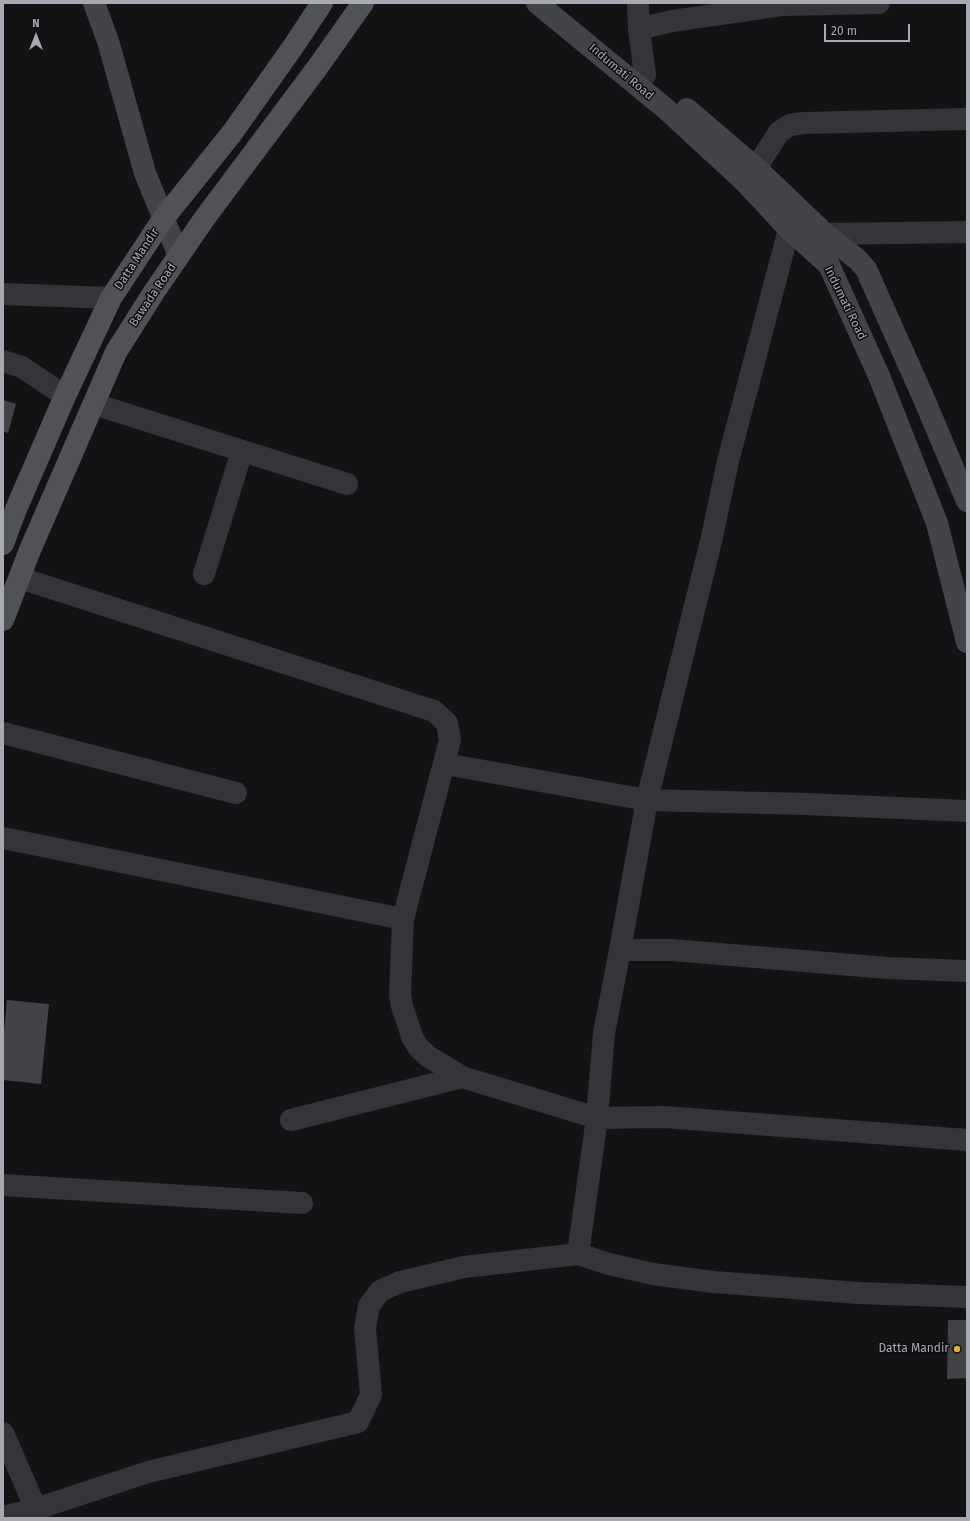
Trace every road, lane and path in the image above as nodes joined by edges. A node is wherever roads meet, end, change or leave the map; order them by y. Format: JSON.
{"nodes":[{"id":1,"x":94,"y":3,"type":"edge"},
{"id":2,"x":322,"y":3,"type":"edge"},
{"id":3,"x":363,"y":3,"type":"edge"},
{"id":4,"x":537,"y":3,"type":"edge"},
{"id":5,"x":554,"y":3,"type":"edge"},
{"id":6,"x":638,"y":3,"type":"edge"},
{"id":7,"x":879,"y":3,"type":"edge"},
{"id":8,"x":782,"y":4,"type":"edge"},
{"id":9,"x":639,"y":29,"type":"junction"},
{"id":10,"x":645,"y":75,"type":"junction"},
{"id":11,"x":967,"y":119,"type":"edge"},
{"id":12,"x":756,"y":168,"type":"junction"},
{"id":13,"x":163,"y":219,"type":"junction"},
{"id":14,"x":789,"y":229,"type":"junction"},
{"id":15,"x":967,"y":232,"type":"edge"},
{"id":16,"x":825,"y":234,"type":"junction"},
{"id":17,"x":179,"y":256,"type":"junction"},
{"id":18,"x":3,"y":294,"type":"edge"},
{"id":19,"x":111,"y":298,"type":"junction"},
{"id":20,"x":3,"y":361,"type":"edge"},
{"id":21,"x":64,"y":396,"type":"junction"},
{"id":22,"x":94,"y":404,"type":"junction"},
{"id":23,"x":242,"y":451,"type":"junction"},
{"id":24,"x":347,"y":484,"type":"dead end"},
{"id":25,"x":967,"y":501,"type":"edge"},
{"id":26,"x":3,"y":543,"type":"edge"},
{"id":27,"x":204,"y":574,"type":"dead end"},
{"id":28,"x":20,"y":578,"type":"junction"},
{"id":29,"x":3,"y":620,"type":"edge"},
{"id":30,"x":967,"y":642,"type":"edge"},
{"id":31,"x":3,"y":733,"type":"edge"},
{"id":32,"x":445,"y":764,"type":"junction"},
{"id":33,"x":236,"y":793,"type":"dead end"},
{"id":34,"x":647,"y":800,"type":"junction"},
{"id":35,"x":967,"y":811,"type":"edge"},
{"id":36,"x":3,"y":838,"type":"edge"},
{"id":37,"x":403,"y":919,"type":"junction"},
{"id":38,"x":620,"y":950,"type":"junction"},
{"id":39,"x":967,"y":970,"type":"edge"},
{"id":40,"x":462,"y":1077,"type":"junction"},
{"id":41,"x":597,"y":1118,"type":"junction"},
{"id":42,"x":291,"y":1120,"type":"dead end"},
{"id":43,"x":967,"y":1140,"type":"edge"},
{"id":44,"x":3,"y":1185,"type":"edge"},
{"id":45,"x":302,"y":1203,"type":"dead end"},
{"id":46,"x":578,"y":1254,"type":"junction"},
{"id":47,"x":967,"y":1297,"type":"edge"},
{"id":48,"x":3,"y":1433,"type":"edge"},
{"id":49,"x":36,"y":1509,"type":"junction"},
{"id":50,"x":3,"y":1517,"type":"edge"}],
"edges":[{"from":1,"to":13,"type":"main road"},
{"from":2,"to":13,"type":"main road","name":"Datta Mandir"},
{"from":3,"to":17,"type":"main road","name":"Bawada Road"},
{"from":4,"to":14,"type":"main road","name":"Indumati Road"},
{"from":5,"to":10,"type":"main road","name":"Indumati Road"},
{"from":6,"to":9,"type":"street"},
{"from":7,"to":8,"type":"street"},
{"from":8,"to":9,"type":"street"},
{"from":9,"to":10,"type":"street"},
{"from":10,"to":12,"type":"main road","name":"Indumati Road"},
{"from":11,"to":12,"type":"street"},
{"from":12,"to":16,"type":"main road","name":"Indumati Road"},
{"from":13,"to":17,"type":"main road"},
{"from":13,"to":19,"type":"main road","name":"Datta Mandir"},
{"from":14,"to":30,"type":"main road","name":"Indumati Road"},
{"from":14,"to":34,"type":"street"},
{"from":15,"to":16,"type":"street"},
{"from":16,"to":25,"type":"main road","name":"Indumati Road"},
{"from":17,"to":22,"type":"main road","name":"Bawada Road"},
{"from":18,"to":19,"type":"street"},
{"from":19,"to":21,"type":"main road","name":"Datta Mandir"},
{"from":20,"to":21,"type":"street"},
{"from":21,"to":26,"type":"main road","name":"Datta Mandir"},
{"from":22,"to":23,"type":"street"},
{"from":22,"to":28,"type":"main road","name":"Bawada Road"},
{"from":23,"to":24,"type":"street"},
{"from":23,"to":27,"type":"street"},
{"from":28,"to":29,"type":"main road","name":"Bawada Road"},
{"from":28,"to":32,"type":"street"},
{"from":31,"to":33,"type":"street"},
{"from":32,"to":34,"type":"street"},
{"from":32,"to":37,"type":"street"},
{"from":34,"to":35,"type":"street"},
{"from":34,"to":38,"type":"street"},
{"from":36,"to":37,"type":"street"},
{"from":37,"to":40,"type":"street"},
{"from":38,"to":39,"type":"street"},
{"from":38,"to":41,"type":"street"},
{"from":40,"to":41,"type":"street"},
{"from":40,"to":42,"type":"street"},
{"from":41,"to":43,"type":"street"},
{"from":41,"to":46,"type":"street"},
{"from":44,"to":45,"type":"street"},
{"from":46,"to":47,"type":"street"},
{"from":46,"to":49,"type":"street"},
{"from":48,"to":49,"type":"street"},
{"from":49,"to":50,"type":"street"}]}
